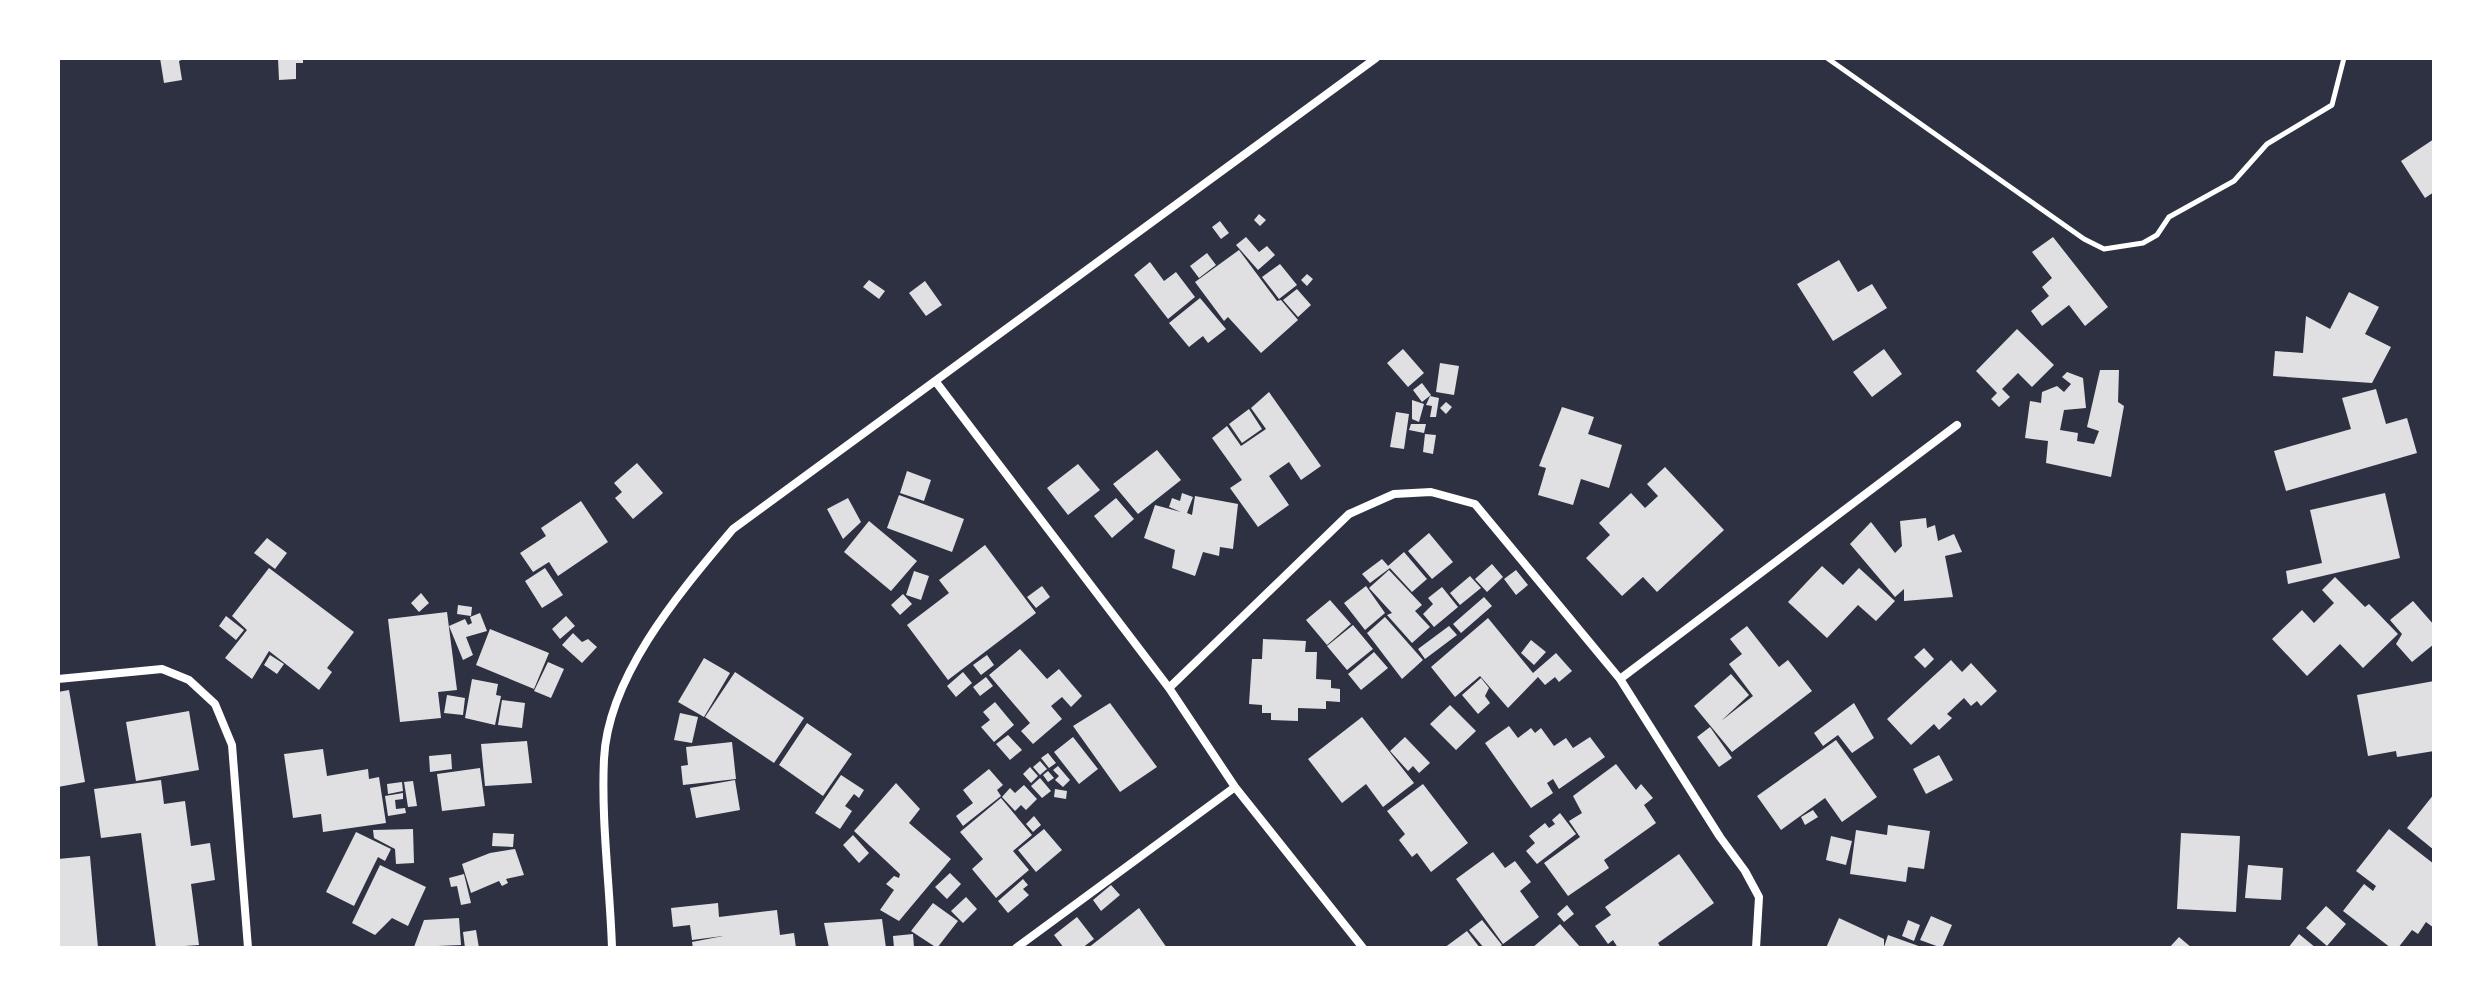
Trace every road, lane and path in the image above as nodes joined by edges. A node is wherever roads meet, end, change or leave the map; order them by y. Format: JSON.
{"nodes":[{"id":1,"x":1376,"y":58,"type":"edge"},
{"id":2,"x":1827,"y":58,"type":"edge"},
{"id":3,"x":2344,"y":58,"type":"edge"},
{"id":4,"x":936,"y":382,"type":"junction"},
{"id":5,"x":1957,"y":425,"type":"dead end"},
{"id":6,"x":58,"y":679,"type":"edge"},
{"id":7,"x":1620,"y":679,"type":"junction"},
{"id":8,"x":1169,"y":688,"type":"junction"},
{"id":9,"x":1235,"y":787,"type":"junction"},
{"id":10,"x":248,"y":948,"type":"edge"},
{"id":11,"x":612,"y":948,"type":"edge"},
{"id":12,"x":1016,"y":948,"type":"edge"},
{"id":13,"x":1363,"y":948,"type":"edge"},
{"id":14,"x":1756,"y":948,"type":"edge"}],
"edges":[{"from":1,"to":4,"type":"street"},
{"from":2,"to":3,"type":"path"},
{"from":4,"to":8,"type":"street"},
{"from":4,"to":11,"type":"street"},
{"from":5,"to":7,"type":"street"},
{"from":6,"to":10,"type":"street"},
{"from":7,"to":8,"type":"street"},
{"from":7,"to":14,"type":"street"},
{"from":8,"to":9,"type":"street"},
{"from":9,"to":12,"type":"street"},
{"from":9,"to":13,"type":"street"}]}
